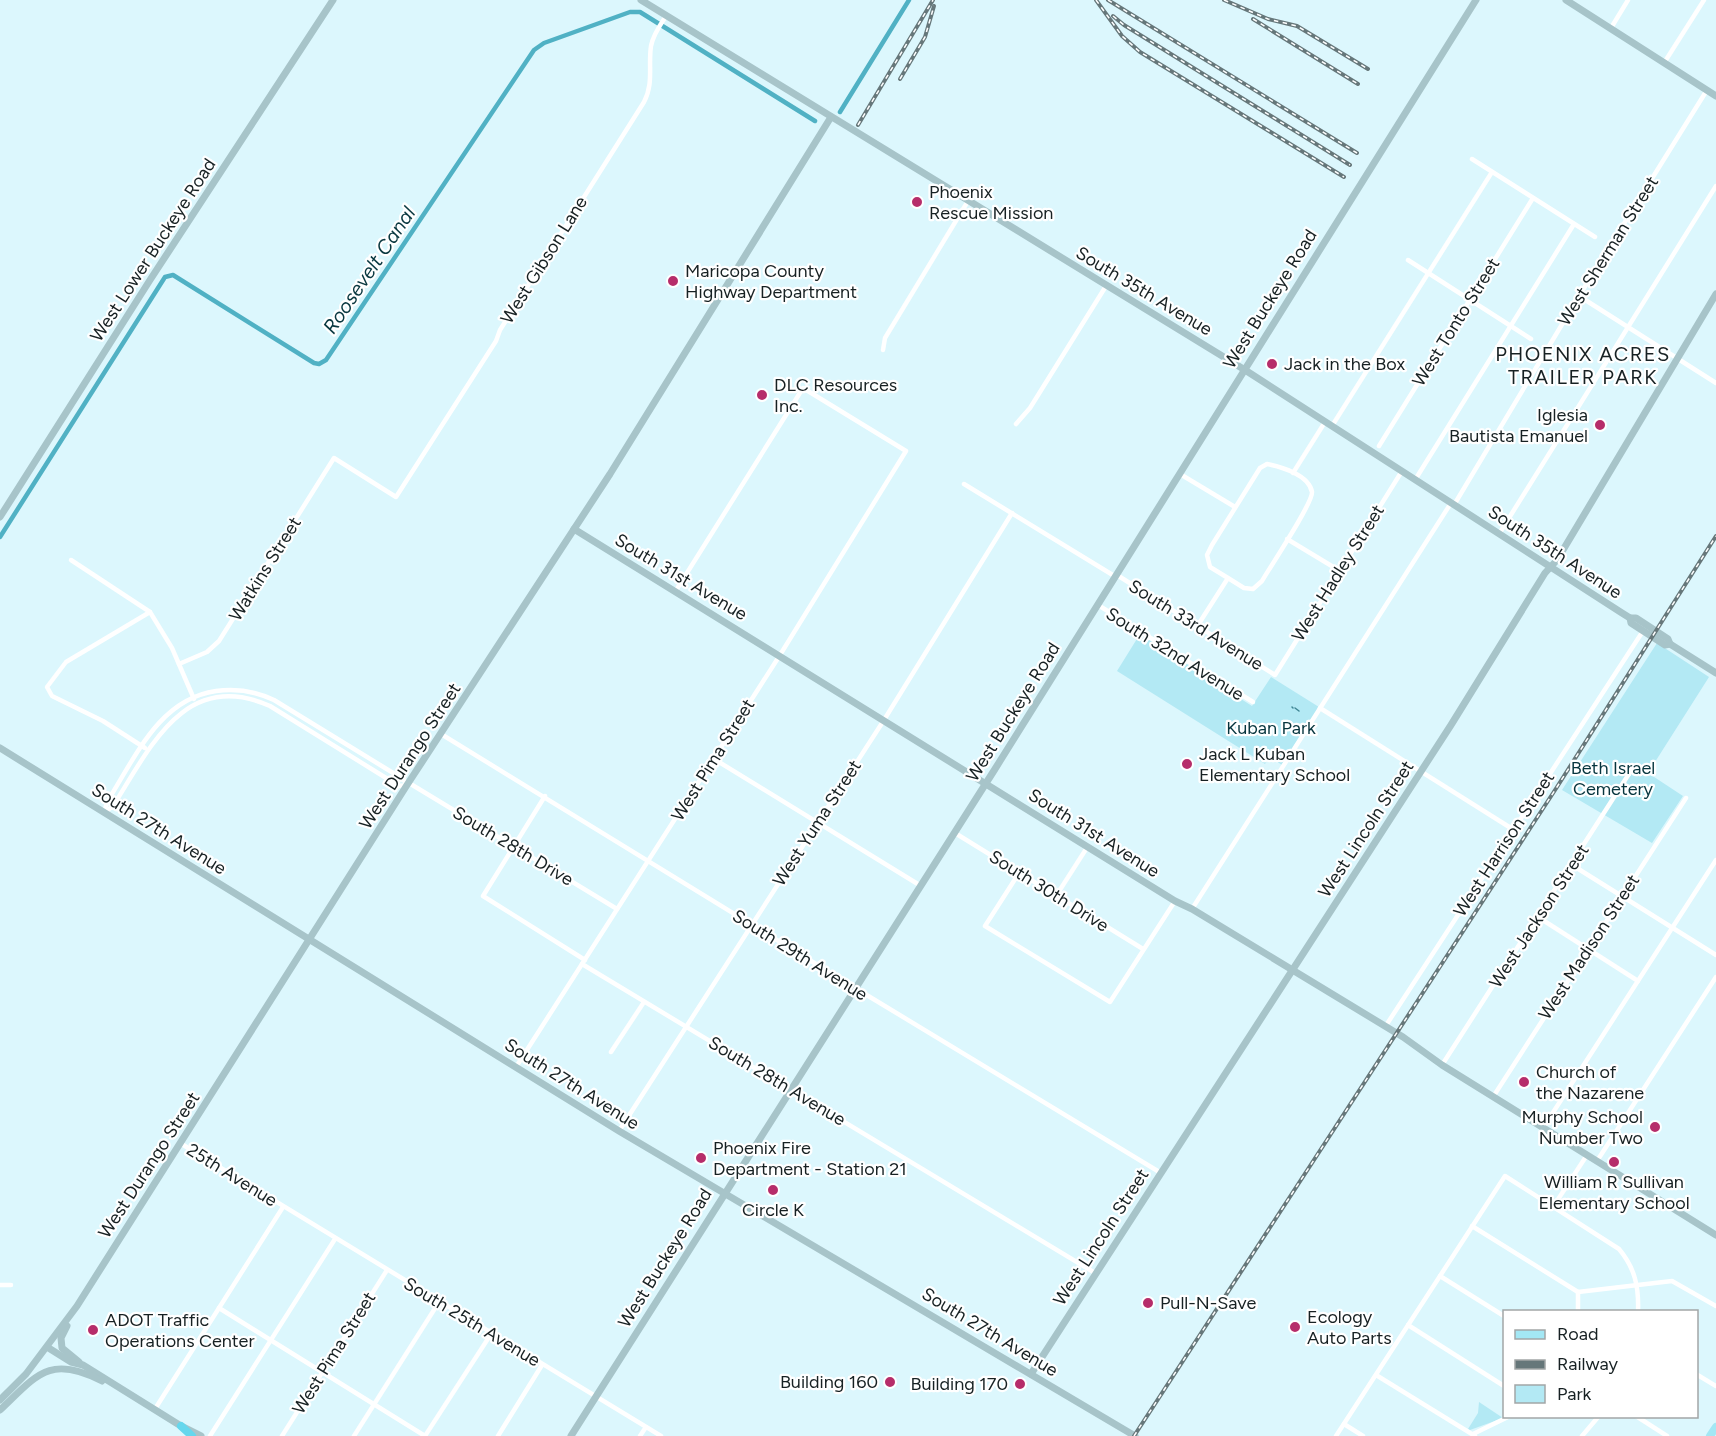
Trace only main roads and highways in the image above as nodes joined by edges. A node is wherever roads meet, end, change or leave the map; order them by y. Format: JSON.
{"nodes":[{"id":1,"x":333,"y":0,"type":"edge"},
{"id":2,"x":641,"y":0,"type":"edge"},
{"id":3,"x":1476,"y":0,"type":"edge"},
{"id":4,"x":1566,"y":0,"type":"edge"},
{"id":5,"x":1716,"y":96,"type":"edge"},
{"id":6,"x":831,"y":117,"type":"junction"},
{"id":7,"x":1716,"y":294,"type":"edge"},
{"id":8,"x":1245,"y":370,"type":"junction"},
{"id":9,"x":0,"y":517,"type":"edge"},
{"id":10,"x":574,"y":529,"type":"junction"},
{"id":11,"x":1551,"y":567,"type":"junction"},
{"id":12,"x":1630,"y":618,"type":"junction"},
{"id":13,"x":1670,"y":644,"type":"junction"},
{"id":14,"x":1716,"y":673,"type":"edge"},
{"id":15,"x":0,"y":748,"type":"edge"},
{"id":16,"x":986,"y":784,"type":"junction"},
{"id":17,"x":310,"y":940,"type":"junction"},
{"id":18,"x":1292,"y":970,"type":"junction"},
{"id":19,"x":724,"y":1193,"type":"junction"},
{"id":20,"x":1716,"y":1235,"type":"edge"},
{"id":21,"x":76,"y":1306,"type":"junction"},
{"id":22,"x":47,"y":1347,"type":"junction"},
{"id":23,"x":83,"y":1365,"type":"junction"},
{"id":24,"x":1031,"y":1374,"type":"junction"},
{"id":25,"x":134,"y":1396,"type":"junction"},
{"id":26,"x":0,"y":1400,"type":"edge"},
{"id":27,"x":0,"y":1410,"type":"edge"},
{"id":28,"x":181,"y":1426,"type":"junction"},
{"id":29,"x":1716,"y":1427,"type":"edge"},
{"id":30,"x":192,"y":1436,"type":"edge"},
{"id":31,"x":201,"y":1436,"type":"edge"},
{"id":32,"x":571,"y":1436,"type":"edge"},
{"id":33,"x":1135,"y":1436,"type":"edge"},
{"id":34,"x":1710,"y":1436,"type":"edge"}],
"edges":[{"from":1,"to":9,"type":"main road","name":"West Lower Buckeye Road"},
{"from":2,"to":6,"type":"main road","name":"South 35th Avenue"},
{"from":3,"to":8,"type":"main road","name":"West Buckeye Road"},
{"from":4,"to":5,"type":"main road"},
{"from":6,"to":8,"type":"main road","name":"South 35th Avenue"},
{"from":6,"to":10,"type":"main road","name":"West Durango Street"},
{"from":7,"to":11,"type":"main road","name":"West Lincoln Street"},
{"from":8,"to":11,"type":"main road","name":"South 35th Avenue"},
{"from":8,"to":16,"type":"main road","name":"West Buckeye Road"},
{"from":10,"to":16,"type":"main road","name":"South 31st Avenue"},
{"from":10,"to":17,"type":"main road","name":"West Durango Street"},
{"from":11,"to":12,"type":"main road","name":"South 35th Avenue"},
{"from":11,"to":18,"type":"main road","name":"West Lincoln Street"},
{"from":12,"to":13,"type":"main road","name":"South 35th Avenue"},
{"from":12,"to":13,"type":"main road"},
{"from":13,"to":14,"type":"main road","name":"South 35th Avenue"},
{"from":15,"to":17,"type":"main road","name":"South 27th Avenue"},
{"from":16,"to":18,"type":"main road","name":"South 31st Avenue"},
{"from":16,"to":19,"type":"main road","name":"West Buckeye Road"},
{"from":17,"to":19,"type":"main road","name":"South 27th Avenue"},
{"from":17,"to":21,"type":"main road","name":"West Durango Street"},
{"from":18,"to":20,"type":"main road","name":"South 31st Avenue"},
{"from":18,"to":24,"type":"main road","name":"West Lincoln Street"},
{"from":19,"to":24,"type":"main road","name":"South 27th Avenue"},
{"from":19,"to":32,"type":"main road","name":"West Buckeye Road"},
{"from":21,"to":22,"type":"main road","name":"West Durango Street"},
{"from":21,"to":23,"type":"main road"},
{"from":22,"to":23,"type":"main road"},
{"from":22,"to":26,"type":"main road","name":"West Durango Street"},
{"from":23,"to":25,"type":"main road"},
{"from":24,"to":33,"type":"main road","name":"South 27th Avenue"},
{"from":25,"to":27,"type":"main road"},
{"from":25,"to":28,"type":"main road"},
{"from":28,"to":30,"type":"highway"},
{"from":28,"to":31,"type":"main road"},
{"from":29,"to":34,"type":"main road"}]}
